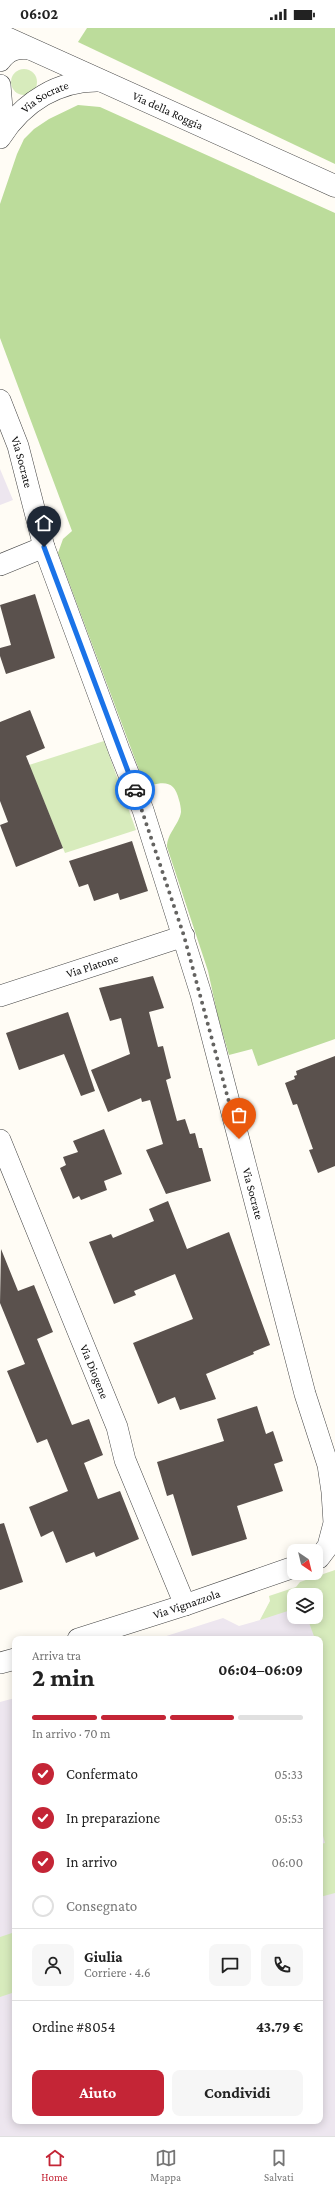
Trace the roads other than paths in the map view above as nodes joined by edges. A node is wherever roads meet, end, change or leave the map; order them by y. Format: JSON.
{"nodes":[{"id":1,"x":0,"y":35,"type":"edge"},
{"id":2,"x":30,"y":49,"type":"junction"},
{"id":3,"x":51,"y":58,"type":"junction"},
{"id":4,"x":0,"y":61,"type":"edge"},
{"id":5,"x":102,"y":81,"type":"junction"},
{"id":6,"x":0,"y":85,"type":"edge"},
{"id":7,"x":52,"y":90,"type":"junction"},
{"id":8,"x":0,"y":133,"type":"edge"},
{"id":9,"x":0,"y":138,"type":"edge"},
{"id":10,"x":335,"y":186,"type":"edge"},
{"id":11,"x":0,"y":400,"type":"edge"},
{"id":12,"x":44,"y":547,"type":"junction"},
{"id":13,"x":0,"y":566,"type":"edge"},
{"id":14,"x":184,"y":936,"type":"junction"},
{"id":15,"x":0,"y":996,"type":"edge"},
{"id":16,"x":0,"y":1140,"type":"edge"},
{"id":17,"x":331,"y":1471,"type":"edge"},
{"id":18,"x":323,"y":1556,"type":"edge"},
{"id":19,"x":287,"y":1569,"type":"edge"},
{"id":20,"x":185,"y":1605,"type":"junction"},
{"id":21,"x":87,"y":1636,"type":"edge"},
{"id":22,"x":12,"y":1660,"type":"edge"},
{"id":23,"x":0,"y":1664,"type":"edge"}],
"edges":[{"from":1,"to":2,"type":"street","name":"Via della Roggia"},
{"from":2,"to":3,"type":"street","name":"Via della Roggia"},
{"from":2,"to":4,"type":"street"},
{"from":3,"to":5,"type":"street","name":"Via della Roggia"},
{"from":3,"to":7,"type":"street"},
{"from":5,"to":7,"type":"street","name":"Via Socrate"},
{"from":5,"to":10,"type":"street","name":"Via della Roggia"},
{"from":6,"to":8,"type":"street","name":"Via Socrate"},
{"from":7,"to":9,"type":"street","name":"Via Socrate"},
{"from":11,"to":12,"type":"street","name":"Via Socrate"},
{"from":12,"to":13,"type":"street"},
{"from":12,"to":14,"type":"street","name":"Via Socrate"},
{"from":14,"to":15,"type":"street","name":"Via Platone"},
{"from":14,"to":17,"type":"street","name":"Via Socrate"},
{"from":16,"to":20,"type":"street","name":"Via Diogene"},
{"from":17,"to":18,"type":"street","name":"Via Socrate"},
{"from":19,"to":20,"type":"street","name":"Via Vignazzola"},
{"from":20,"to":21,"type":"street","name":"Via Vignazzola"},
{"from":22,"to":23,"type":"street"}]}
